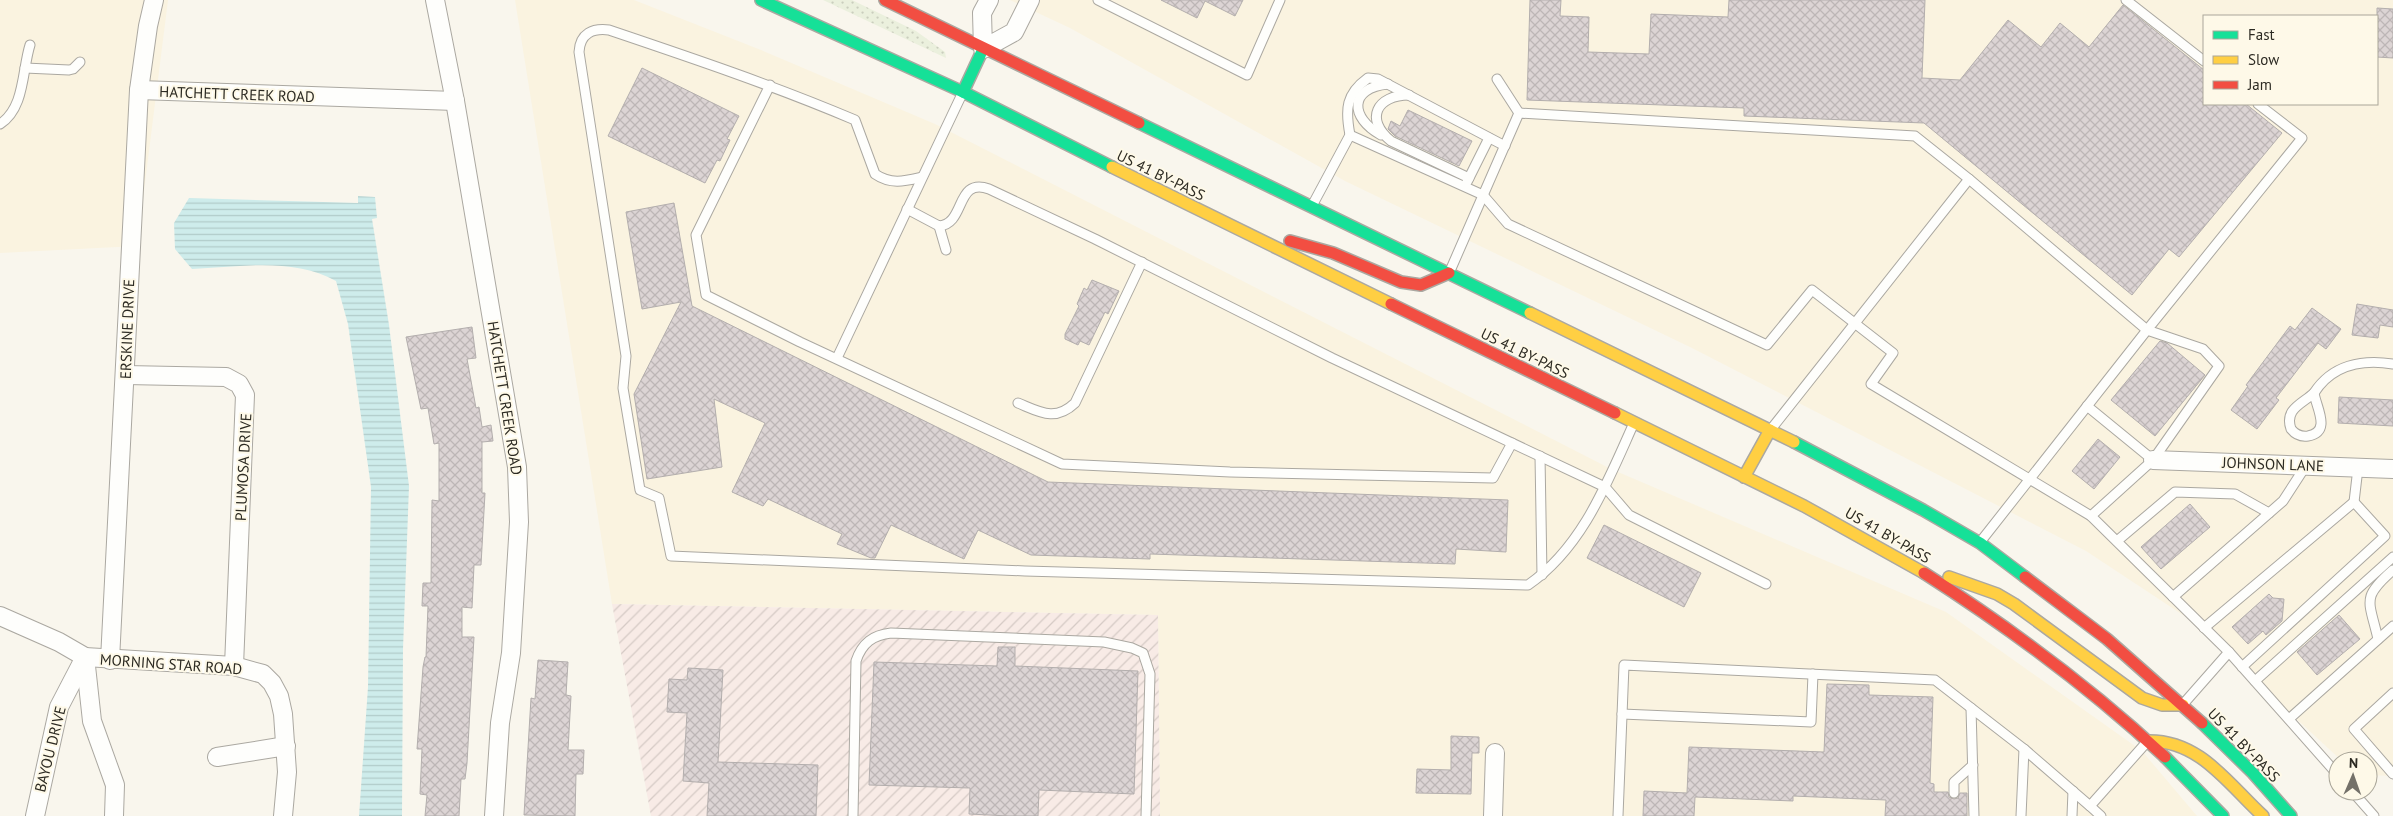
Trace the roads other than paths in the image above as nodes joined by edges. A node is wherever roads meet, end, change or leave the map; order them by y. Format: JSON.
{"nodes":[{"id":1,"x":154,"y":0,"type":"edge"},
{"id":2,"x":435,"y":0,"type":"edge"},
{"id":3,"x":761,"y":0,"type":"edge"},
{"id":4,"x":885,"y":0,"type":"edge"},
{"id":5,"x":989,"y":0,"type":"edge"},
{"id":6,"x":1030,"y":0,"type":"edge"},
{"id":7,"x":1098,"y":0,"type":"edge"},
{"id":8,"x":1280,"y":0,"type":"edge"},
{"id":9,"x":2126,"y":0,"type":"edge"},
{"id":10,"x":30,"y":45,"type":"dead end"},
{"id":11,"x":983,"y":49,"type":"junction"},
{"id":12,"x":2203,"y":60,"type":"edge"},
{"id":13,"x":80,"y":62,"type":"dead end"},
{"id":14,"x":25,"y":68,"type":"junction"},
{"id":15,"x":1497,"y":79,"type":"dead end"},
{"id":16,"x":1388,"y":84,"type":"junction"},
{"id":17,"x":770,"y":85,"type":"junction"},
{"id":18,"x":139,"y":90,"type":"junction"},
{"id":19,"x":963,"y":92,"type":"junction"},
{"id":20,"x":1409,"y":95,"type":"junction"},
{"id":21,"x":455,"y":101,"type":"junction"},
{"id":22,"x":2259,"y":105,"type":"edge"},
{"id":23,"x":1519,"y":114,"type":"junction"},
{"id":24,"x":0,"y":124,"type":"edge"},
{"id":25,"x":1350,"y":135,"type":"junction"},
{"id":26,"x":1489,"y":138,"type":"junction"},
{"id":27,"x":1391,"y":141,"type":"junction"},
{"id":28,"x":1505,"y":146,"type":"junction"},
{"id":29,"x":922,"y":177,"type":"junction"},
{"id":30,"x":1969,"y":179,"type":"junction"},
{"id":31,"x":1467,"y":182,"type":"junction"},
{"id":32,"x":1483,"y":195,"type":"junction"},
{"id":33,"x":1311,"y":206,"type":"junction"},
{"id":34,"x":907,"y":209,"type":"junction"},
{"id":35,"x":939,"y":226,"type":"junction"},
{"id":36,"x":1242,"y":232,"type":"junction"},
{"id":37,"x":946,"y":250,"type":"dead end"},
{"id":38,"x":1142,"y":262,"type":"junction"},
{"id":39,"x":1448,"y":273,"type":"junction"},
{"id":40,"x":1855,"y":323,"type":"junction"},
{"id":41,"x":2147,"y":330,"type":"junction"},
{"id":42,"x":837,"y":358,"type":"junction"},
{"id":43,"x":2393,"y":364,"type":"edge"},
{"id":44,"x":126,"y":375,"type":"junction"},
{"id":45,"x":2314,"y":393,"type":"junction"},
{"id":46,"x":1018,"y":403,"type":"dead end"},
{"id":47,"x":2087,"y":406,"type":"junction"},
{"id":48,"x":1634,"y":423,"type":"junction"},
{"id":49,"x":1770,"y":430,"type":"junction"},
{"id":50,"x":1512,"y":443,"type":"junction"},
{"id":51,"x":1540,"y":456,"type":"junction"},
{"id":52,"x":2153,"y":460,"type":"junction"},
{"id":53,"x":2307,"y":464,"type":"junction"},
{"id":54,"x":2358,"y":468,"type":"junction"},
{"id":55,"x":2393,"y":469,"type":"edge"},
{"id":56,"x":1744,"y":476,"type":"junction"},
{"id":57,"x":2030,"y":479,"type":"junction"},
{"id":58,"x":1605,"y":487,"type":"junction"},
{"id":59,"x":2354,"y":502,"type":"junction"},
{"id":60,"x":2269,"y":514,"type":"junction"},
{"id":61,"x":2091,"y":516,"type":"junction"},
{"id":62,"x":2116,"y":541,"type":"junction"},
{"id":63,"x":1980,"y":543,"type":"junction"},
{"id":64,"x":2393,"y":558,"type":"edge"},
{"id":65,"x":1901,"y":559,"type":"junction"},
{"id":66,"x":2393,"y":570,"type":"edge"},
{"id":67,"x":1542,"y":575,"type":"junction"},
{"id":68,"x":1766,"y":584,"type":"dead end"},
{"id":69,"x":2173,"y":597,"type":"junction"},
{"id":70,"x":0,"y":616,"type":"edge"},
{"id":71,"x":2393,"y":626,"type":"edge"},
{"id":72,"x":2204,"y":628,"type":"junction"},
{"id":73,"x":2378,"y":639,"type":"junction"},
{"id":74,"x":2229,"y":652,"type":"junction"},
{"id":75,"x":85,"y":657,"type":"junction"},
{"id":76,"x":110,"y":660,"type":"junction"},
{"id":77,"x":234,"y":666,"type":"junction"},
{"id":78,"x":2242,"y":667,"type":"junction"},
{"id":79,"x":1813,"y":674,"type":"junction"},
{"id":80,"x":2255,"y":681,"type":"junction"},
{"id":81,"x":2393,"y":693,"type":"edge"},
{"id":82,"x":2183,"y":704,"type":"junction"},
{"id":83,"x":1971,"y":708,"type":"junction"},
{"id":84,"x":1622,"y":714,"type":"junction"},
{"id":85,"x":2289,"y":719,"type":"junction"},
{"id":86,"x":2148,"y":741,"type":"junction"},
{"id":87,"x":286,"y":746,"type":"junction"},
{"id":88,"x":2024,"y":749,"type":"junction"},
{"id":89,"x":1495,"y":753,"type":"dead end"},
{"id":90,"x":217,"y":757,"type":"dead end"},
{"id":91,"x":2328,"y":764,"type":"edge"},
{"id":92,"x":1973,"y":765,"type":"junction"},
{"id":93,"x":2393,"y":774,"type":"edge"},
{"id":94,"x":2072,"y":791,"type":"junction"},
{"id":95,"x":1954,"y":792,"type":"dead end"},
{"id":96,"x":2361,"y":801,"type":"edge"},
{"id":97,"x":2090,"y":806,"type":"junction"},
{"id":98,"x":34,"y":816,"type":"edge"},
{"id":99,"x":114,"y":816,"type":"edge"},
{"id":100,"x":283,"y":816,"type":"edge"},
{"id":101,"x":494,"y":816,"type":"edge"},
{"id":102,"x":853,"y":816,"type":"edge"},
{"id":103,"x":1146,"y":816,"type":"edge"},
{"id":104,"x":1494,"y":816,"type":"edge"},
{"id":105,"x":1618,"y":816,"type":"edge"},
{"id":106,"x":1974,"y":816,"type":"edge"},
{"id":107,"x":2021,"y":816,"type":"edge"},
{"id":108,"x":2072,"y":816,"type":"edge"},
{"id":109,"x":2102,"y":816,"type":"edge"},
{"id":110,"x":2222,"y":816,"type":"edge"},
{"id":111,"x":2263,"y":816,"type":"edge"},
{"id":112,"x":2291,"y":816,"type":"edge"},
{"id":113,"x":2374,"y":816,"type":"edge"}],
"edges":[{"from":1,"to":18,"type":"street","name":"ERSKINE DRIVE"},
{"from":2,"to":21,"type":"street","name":"HATCHETT CREEK ROAD"},
{"from":3,"to":19,"type":"main road","name":"US 41 BY-PASS"},
{"from":4,"to":11,"type":"main road","name":"US 41 BY-PASS"},
{"from":5,"to":11,"type":"street"},
{"from":6,"to":11,"type":"street"},
{"from":7,"to":8,"type":"lane"},
{"from":9,"to":12,"type":"lane"},
{"from":10,"to":14,"type":"lane"},
{"from":11,"to":19,"type":"main road"},
{"from":11,"to":33,"type":"main road","name":"US 41 BY-PASS"},
{"from":13,"to":14,"type":"lane"},
{"from":14,"to":24,"type":"lane"},
{"from":15,"to":23,"type":"lane"},
{"from":16,"to":20,"type":"lane"},
{"from":16,"to":25,"type":"lane"},
{"from":16,"to":27,"type":"lane"},
{"from":17,"to":29,"type":"lane"},
{"from":17,"to":42,"type":"lane"},
{"from":17,"to":67,"type":"lane"},
{"from":18,"to":21,"type":"street","name":"HATCHETT CREEK ROAD"},
{"from":18,"to":44,"type":"street","name":"ERSKINE DRIVE"},
{"from":19,"to":29,"type":"lane"},
{"from":19,"to":36,"type":"main road","name":"US 41 BY-PASS"},
{"from":20,"to":26,"type":"lane"},
{"from":20,"to":27,"type":"lane"},
{"from":21,"to":101,"type":"street","name":"HATCHETT CREEK ROAD"},
{"from":22,"to":41,"type":"lane"},
{"from":23,"to":28,"type":"lane"},
{"from":23,"to":30,"type":"lane"},
{"from":25,"to":31,"type":"lane"},
{"from":25,"to":33,"type":"lane"},
{"from":26,"to":28,"type":"lane"},
{"from":26,"to":31,"type":"lane"},
{"from":27,"to":31,"type":"lane"},
{"from":28,"to":32,"type":"lane"},
{"from":29,"to":34,"type":"lane"},
{"from":30,"to":40,"type":"lane"},
{"from":30,"to":41,"type":"lane"},
{"from":31,"to":32,"type":"lane"},
{"from":32,"to":39,"type":"lane"},
{"from":32,"to":40,"type":"lane"},
{"from":33,"to":39,"type":"main road","name":"US 41 BY-PASS"},
{"from":34,"to":35,"type":"lane"},
{"from":34,"to":42,"type":"lane"},
{"from":35,"to":37,"type":"lane"},
{"from":35,"to":38,"type":"lane"},
{"from":36,"to":39,"type":"main road"},
{"from":36,"to":48,"type":"main road","name":"US 41 BY-PASS"},
{"from":38,"to":46,"type":"lane"},
{"from":38,"to":50,"type":"lane"},
{"from":39,"to":49,"type":"main road","name":"US 41 BY-PASS"},
{"from":40,"to":49,"type":"lane"},
{"from":40,"to":57,"type":"lane"},
{"from":41,"to":47,"type":"lane"},
{"from":41,"to":52,"type":"lane"},
{"from":42,"to":50,"type":"lane"},
{"from":43,"to":45,"type":"lane"},
{"from":44,"to":76,"type":"street","name":"ERSKINE DRIVE"},
{"from":44,"to":77,"type":"street","name":"PLUMOSA DRIVE"},
{"from":45,"to":45,"type":"lane"},
{"from":47,"to":52,"type":"lane"},
{"from":47,"to":57,"type":"lane"},
{"from":48,"to":56,"type":"main road","name":"US 41 BY-PASS"},
{"from":48,"to":58,"type":"lane"},
{"from":49,"to":56,"type":"main road"},
{"from":49,"to":63,"type":"main road","name":"US 41 BY-PASS"},
{"from":50,"to":51,"type":"lane"},
{"from":51,"to":58,"type":"lane"},
{"from":51,"to":67,"type":"lane"},
{"from":52,"to":53,"type":"street","name":"JOHNSON LANE"},
{"from":52,"to":61,"type":"lane"},
{"from":53,"to":54,"type":"street","name":"JOHNSON LANE"},
{"from":53,"to":60,"type":"lane"},
{"from":54,"to":55,"type":"street","name":"JOHNSON LANE"},
{"from":54,"to":59,"type":"lane"},
{"from":56,"to":65,"type":"main road","name":"US 41 BY-PASS"},
{"from":57,"to":61,"type":"lane"},
{"from":57,"to":63,"type":"lane"},
{"from":58,"to":67,"type":"lane"},
{"from":58,"to":68,"type":"lane"},
{"from":59,"to":72,"type":"lane"},
{"from":59,"to":78,"type":"lane"},
{"from":60,"to":62,"type":"lane"},
{"from":60,"to":69,"type":"lane"},
{"from":61,"to":62,"type":"lane"},
{"from":62,"to":69,"type":"lane"},
{"from":63,"to":82,"type":"main road","name":"US 41 BY-PASS"},
{"from":64,"to":80,"type":"lane"},
{"from":65,"to":82,"type":"main road"},
{"from":65,"to":86,"type":"main road","name":"US 41 BY-PASS"},
{"from":66,"to":73,"type":"lane"},
{"from":69,"to":72,"type":"lane"},
{"from":70,"to":75,"type":"street","name":"MORNING STAR ROAD"},
{"from":71,"to":73,"type":"lane"},
{"from":72,"to":74,"type":"lane"},
{"from":73,"to":85,"type":"lane"},
{"from":74,"to":78,"type":"lane"},
{"from":74,"to":82,"type":"lane"},
{"from":75,"to":76,"type":"street","name":"MORNING STAR ROAD"},
{"from":75,"to":98,"type":"street","name":"BAYOU DRIVE"},
{"from":75,"to":99,"type":"street"},
{"from":76,"to":77,"type":"street","name":"MORNING STAR ROAD"},
{"from":77,"to":87,"type":"street","name":"MORNING STAR ROAD"},
{"from":78,"to":80,"type":"lane"},
{"from":79,"to":83,"type":"lane"},
{"from":79,"to":84,"type":"lane"},
{"from":79,"to":84,"type":"lane"},
{"from":80,"to":85,"type":"lane"},
{"from":81,"to":93,"type":"lane"},
{"from":82,"to":112,"type":"main road","name":"US 41 BY-PASS"},
{"from":83,"to":88,"type":"lane"},
{"from":83,"to":92,"type":"lane"},
{"from":84,"to":105,"type":"lane"},
{"from":85,"to":91,"type":"lane"},
{"from":86,"to":97,"type":"lane"},
{"from":86,"to":110,"type":"main road","name":"US 41 BY-PASS"},
{"from":86,"to":111,"type":"main road"},
{"from":87,"to":90,"type":"street"},
{"from":87,"to":100,"type":"street","name":"MORNING STAR ROAD"},
{"from":88,"to":94,"type":"lane"},
{"from":88,"to":107,"type":"lane"},
{"from":89,"to":104,"type":"street"},
{"from":92,"to":95,"type":"lane"},
{"from":92,"to":106,"type":"lane"},
{"from":94,"to":97,"type":"lane"},
{"from":94,"to":108,"type":"lane"},
{"from":96,"to":113,"type":"lane"},
{"from":97,"to":109,"type":"lane"},
{"from":102,"to":103,"type":"lane"}]}
